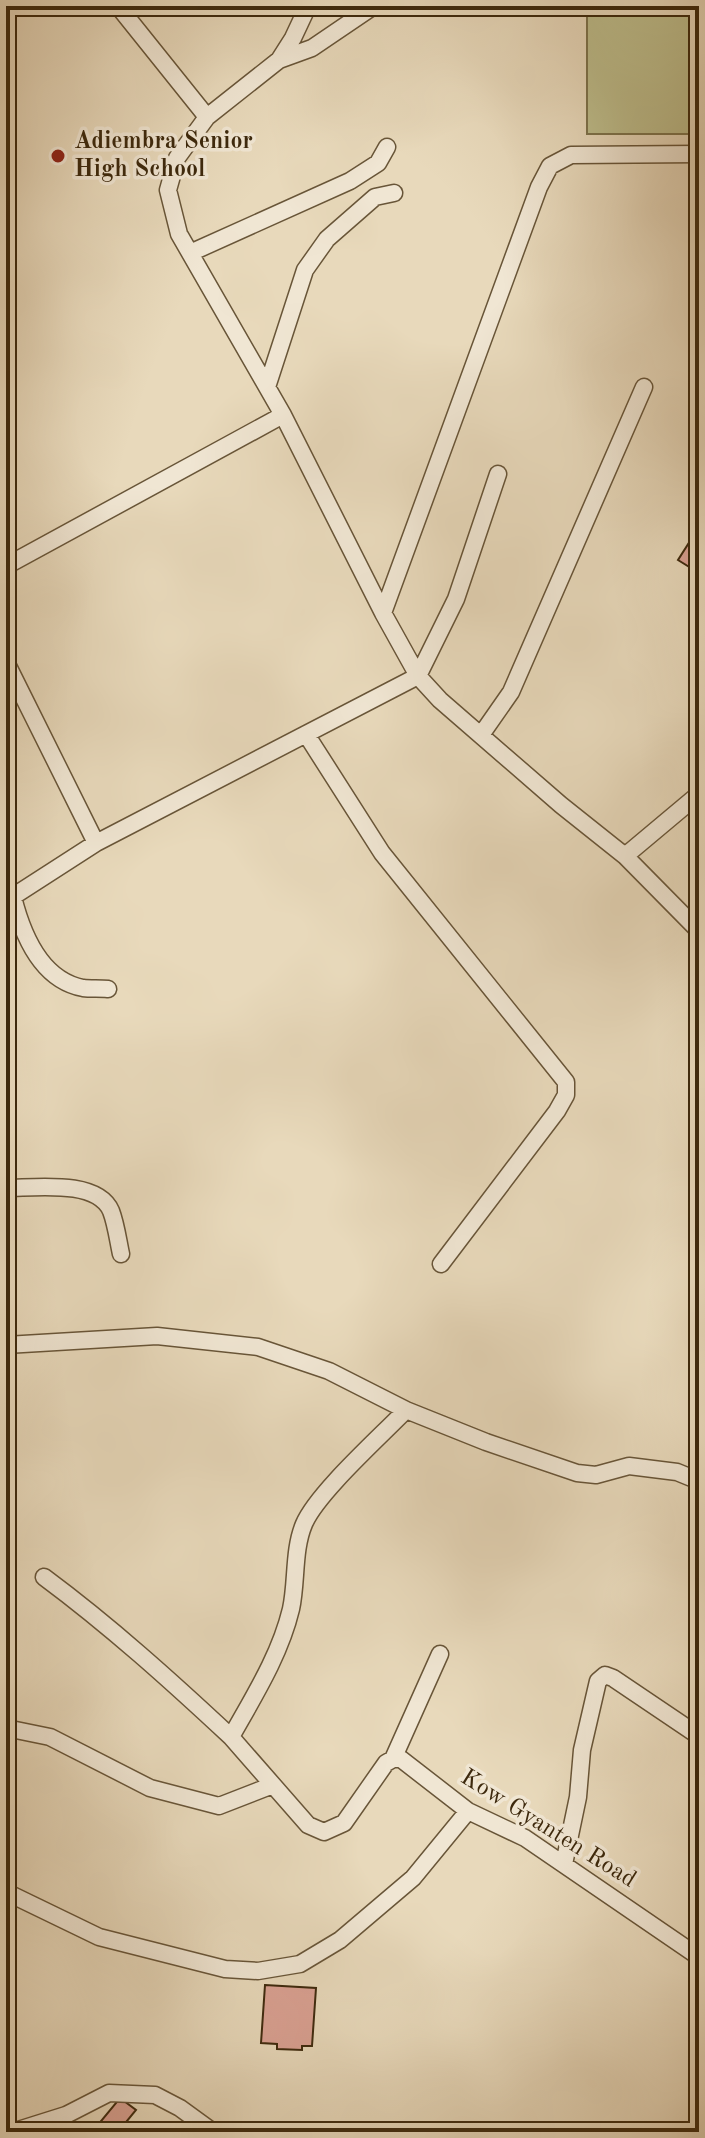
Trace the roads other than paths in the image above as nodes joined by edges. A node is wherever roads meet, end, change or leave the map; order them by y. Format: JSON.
{"nodes":[{"id":1,"x":118,"y":6,"type":"edge"},
{"id":2,"x":308,"y":6,"type":"edge"},
{"id":3,"x":374,"y":6,"type":"edge"},
{"id":4,"x":279,"y":60,"type":"junction"},
{"id":5,"x":207,"y":117,"type":"junction"},
{"id":6,"x":387,"y":147,"type":"dead end"},
{"id":7,"x":699,"y":154,"type":"edge"},
{"id":8,"x":394,"y":193,"type":"dead end"},
{"id":9,"x":190,"y":253,"type":"junction"},
{"id":10,"x":267,"y":387,"type":"junction"},
{"id":11,"x":644,"y":387,"type":"dead end"},
{"id":12,"x":283,"y":415,"type":"junction"},
{"id":13,"x":498,"y":474,"type":"dead end"},
{"id":14,"x":6,"y":566,"type":"edge"},
{"id":15,"x":383,"y":613,"type":"junction"},
{"id":16,"x":6,"y":662,"type":"edge"},
{"id":17,"x":418,"y":676,"type":"junction"},
{"id":18,"x":306,"y":734,"type":"junction"},
{"id":19,"x":481,"y":735,"type":"junction"},
{"id":20,"x":699,"y":794,"type":"edge"},
{"id":21,"x":96,"y":843,"type":"junction"},
{"id":22,"x":625,"y":856,"type":"junction"},
{"id":23,"x":10,"y":899,"type":"edge"},
{"id":24,"x":699,"y":931,"type":"edge"},
{"id":25,"x":108,"y":989,"type":"dead end"},
{"id":26,"x":6,"y":1188,"type":"edge"},
{"id":27,"x":121,"y":1254,"type":"dead end"},
{"id":28,"x":441,"y":1264,"type":"dead end"},
{"id":29,"x":6,"y":1345,"type":"edge"},
{"id":30,"x":406,"y":1410,"type":"junction"},
{"id":31,"x":699,"y":1481,"type":"edge"},
{"id":32,"x":44,"y":1577,"type":"dead end"},
{"id":33,"x":440,"y":1654,"type":"dead end"},
{"id":34,"x":6,"y":1728,"type":"edge"},
{"id":35,"x":699,"y":1736,"type":"edge"},
{"id":36,"x":231,"y":1737,"type":"junction"},
{"id":37,"x":393,"y":1759,"type":"junction"},
{"id":38,"x":273,"y":1785,"type":"junction"},
{"id":39,"x":468,"y":1811,"type":"junction"},
{"id":40,"x":564,"y":1864,"type":"junction"},
{"id":41,"x":6,"y":1892,"type":"edge"},
{"id":42,"x":699,"y":1957,"type":"edge"},
{"id":43,"x":48,"y":2126,"type":"edge"},
{"id":44,"x":12,"y":2132,"type":"edge"},
{"id":45,"x":213,"y":2132,"type":"edge"}],
"edges":[{"from":1,"to":5,"type":"street"},
{"from":2,"to":4,"type":"street"},
{"from":3,"to":4,"type":"street"},
{"from":4,"to":5,"type":"street"},
{"from":5,"to":9,"type":"street"},
{"from":6,"to":9,"type":"street"},
{"from":7,"to":15,"type":"street"},
{"from":8,"to":10,"type":"street"},
{"from":9,"to":10,"type":"street"},
{"from":10,"to":12,"type":"street"},
{"from":11,"to":19,"type":"street"},
{"from":12,"to":14,"type":"street"},
{"from":12,"to":15,"type":"street"},
{"from":13,"to":17,"type":"street"},
{"from":15,"to":17,"type":"street"},
{"from":16,"to":21,"type":"street"},
{"from":17,"to":18,"type":"street"},
{"from":17,"to":19,"type":"street"},
{"from":18,"to":21,"type":"street"},
{"from":18,"to":28,"type":"street"},
{"from":19,"to":22,"type":"street"},
{"from":20,"to":22,"type":"street"},
{"from":21,"to":23,"type":"street"},
{"from":22,"to":24,"type":"street"},
{"from":23,"to":25,"type":"street"},
{"from":26,"to":27,"type":"street"},
{"from":29,"to":30,"type":"street"},
{"from":30,"to":31,"type":"street"},
{"from":30,"to":36,"type":"street"},
{"from":32,"to":36,"type":"street"},
{"from":33,"to":37,"type":"street"},
{"from":34,"to":38,"type":"street"},
{"from":35,"to":40,"type":"street"},
{"from":36,"to":38,"type":"street"},
{"from":37,"to":38,"type":"street"},
{"from":37,"to":39,"type":"street","name":"Kow Gyanten Road"},
{"from":39,"to":40,"type":"street","name":"Kow Gyanten Road"},
{"from":39,"to":41,"type":"street"},
{"from":40,"to":42,"type":"street","name":"Kow Gyanten Road"},
{"from":43,"to":44,"type":"street"},
{"from":43,"to":45,"type":"street"}]}
